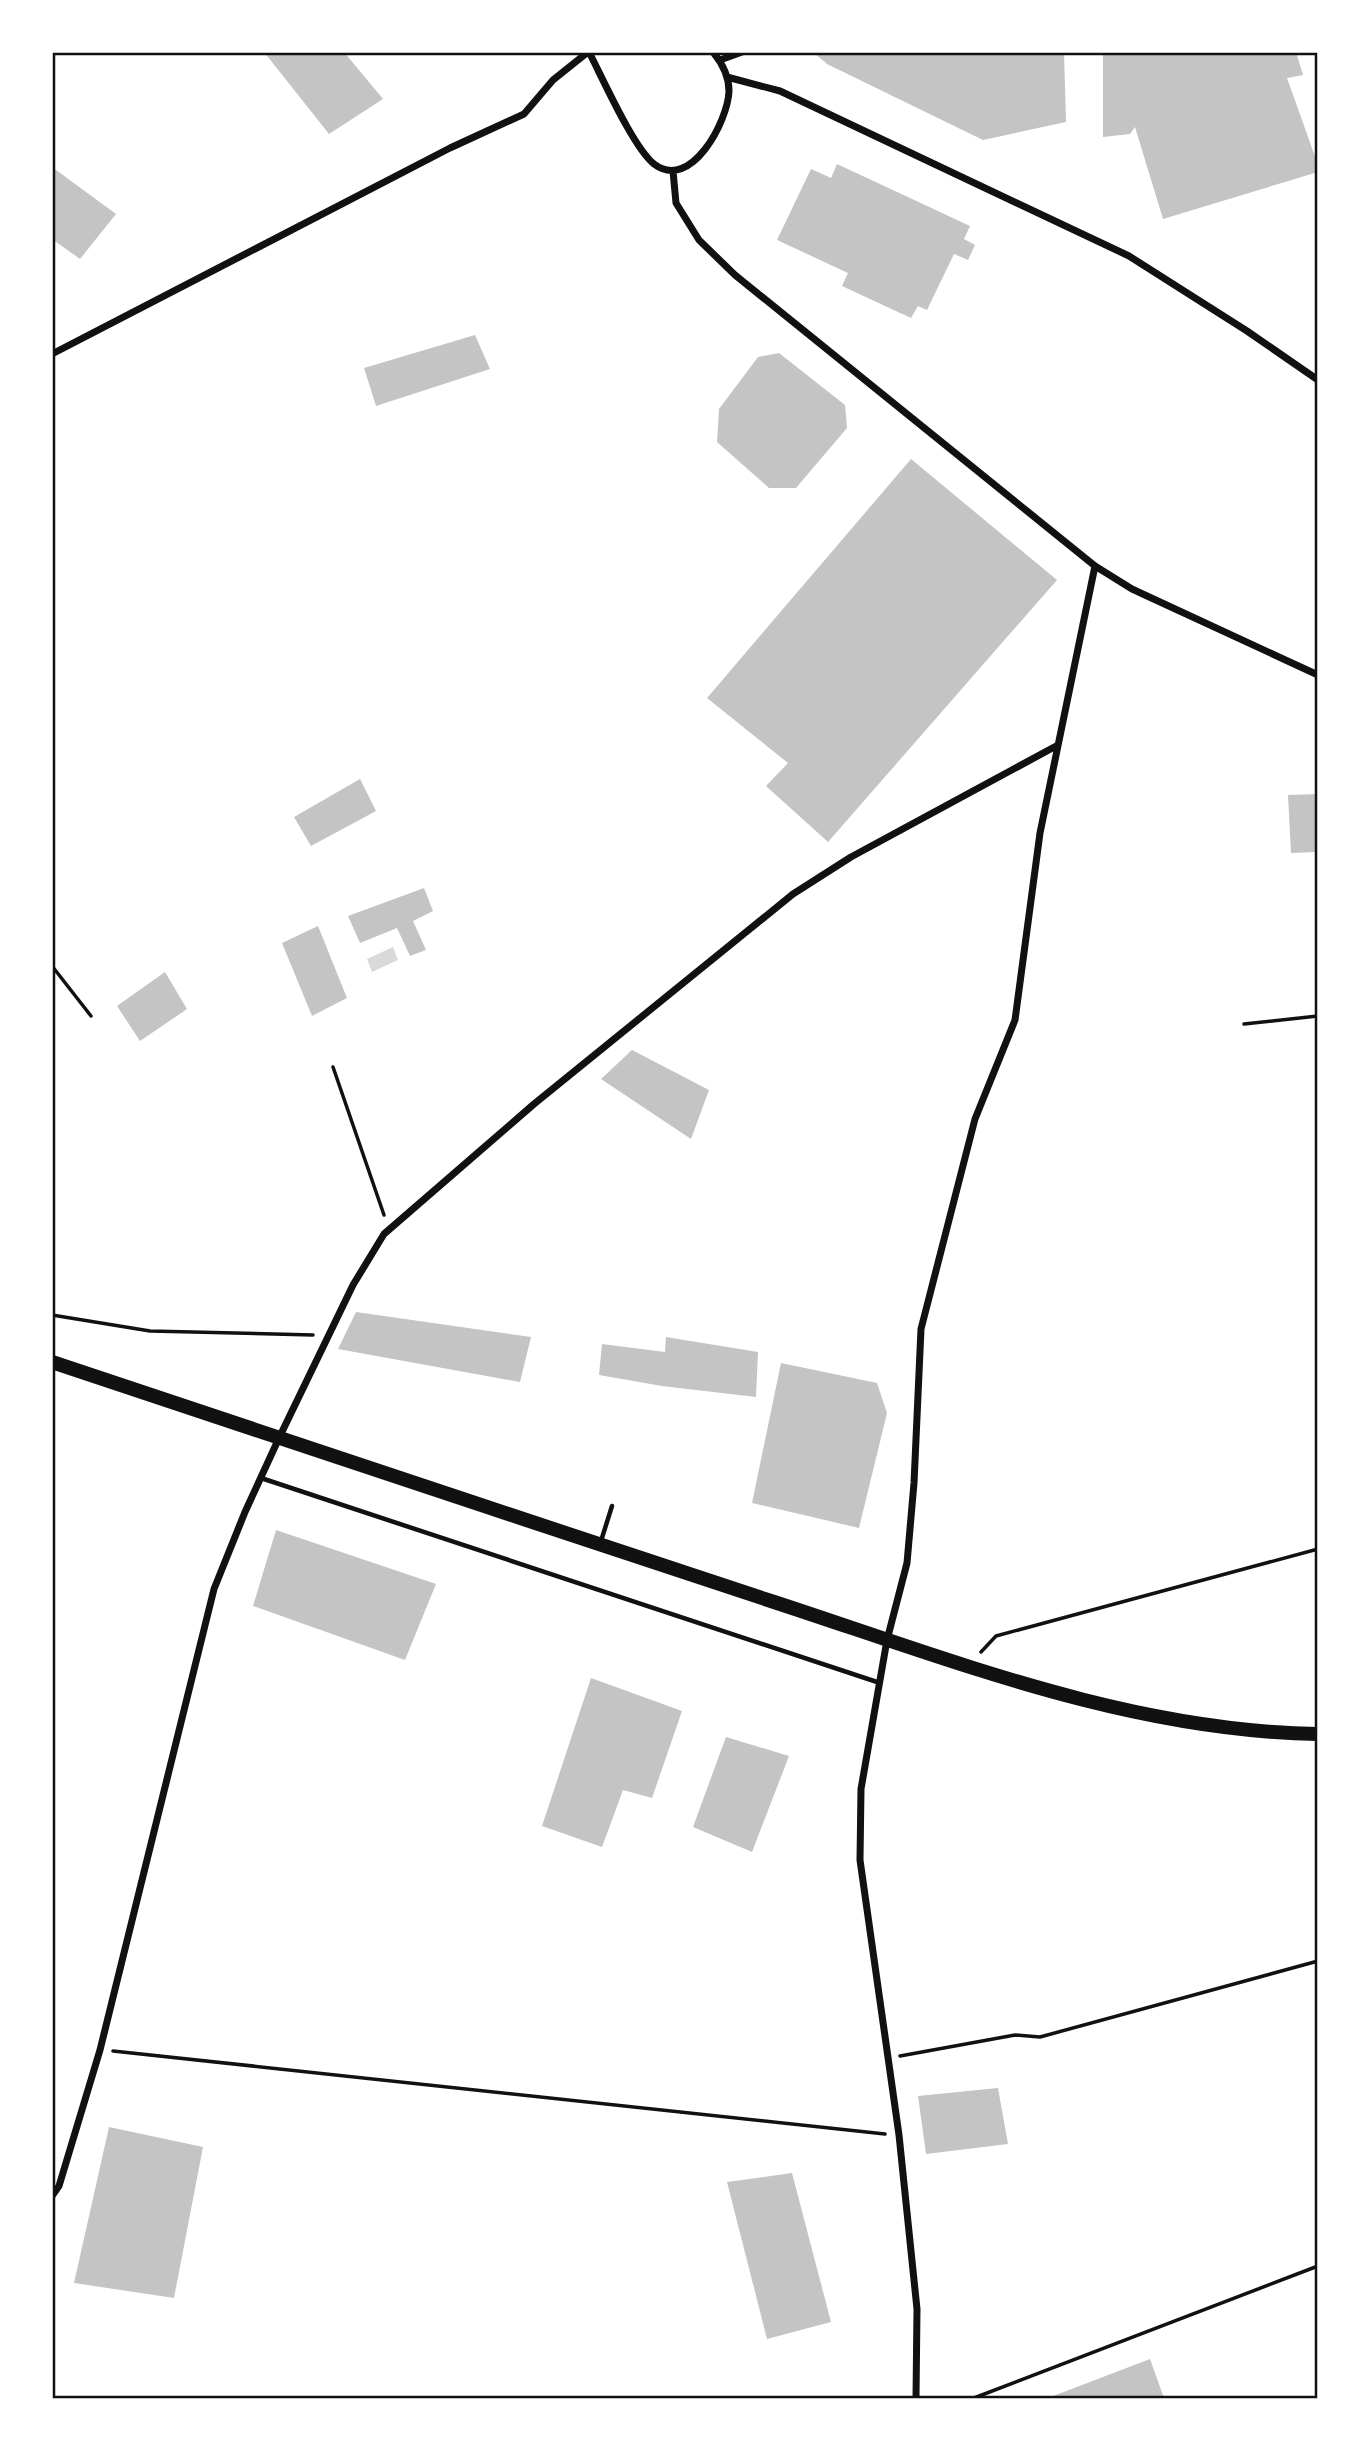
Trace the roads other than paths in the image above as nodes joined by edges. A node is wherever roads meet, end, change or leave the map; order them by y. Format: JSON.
{"nodes":[{"id":1,"x":589,"y":52,"type":"edge"},
{"id":2,"x":713,"y":52,"type":"edge"},
{"id":3,"x":742,"y":52,"type":"edge"},
{"id":4,"x":720,"y":60,"type":"junction"},
{"id":5,"x":727,"y":77,"type":"junction"},
{"id":6,"x":673,"y":171,"type":"junction"},
{"id":7,"x":52,"y":354,"type":"edge"},
{"id":8,"x":1318,"y":380,"type":"edge"},
{"id":9,"x":1095,"y":566,"type":"junction"},
{"id":10,"x":1318,"y":675,"type":"edge"},
{"id":11,"x":1058,"y":745,"type":"junction"},
{"id":12,"x":52,"y":1362,"type":"edge"},
{"id":13,"x":279,"y":1437,"type":"junction"},
{"id":14,"x":261,"y":1478,"type":"junction"},
{"id":15,"x":612,"y":1506,"type":"dead end"},
{"id":16,"x":600,"y":1544,"type":"junction"},
{"id":17,"x":887,"y":1640,"type":"junction"},
{"id":18,"x":881,"y":1684,"type":"junction"},
{"id":19,"x":1318,"y":1734,"type":"edge"},
{"id":20,"x":52,"y":2196,"type":"edge"},
{"id":21,"x":916,"y":2399,"type":"edge"}],
"edges":[{"from":1,"to":6,"type":"street"},
{"from":1,"to":7,"type":"street"},
{"from":2,"to":4,"type":"street"},
{"from":3,"to":4,"type":"street"},
{"from":4,"to":5,"type":"street"},
{"from":5,"to":6,"type":"street"},
{"from":5,"to":8,"type":"street"},
{"from":6,"to":9,"type":"street"},
{"from":9,"to":10,"type":"street"},
{"from":9,"to":11,"type":"street"},
{"from":11,"to":13,"type":"street"},
{"from":11,"to":17,"type":"street"},
{"from":12,"to":13,"type":"main road"},
{"from":13,"to":14,"type":"street"},
{"from":13,"to":16,"type":"main road"},
{"from":14,"to":18,"type":"lane"},
{"from":14,"to":20,"type":"street"},
{"from":15,"to":16,"type":"lane"},
{"from":16,"to":17,"type":"main road"},
{"from":17,"to":18,"type":"street"},
{"from":17,"to":19,"type":"main road"},
{"from":18,"to":21,"type":"street"}]}
